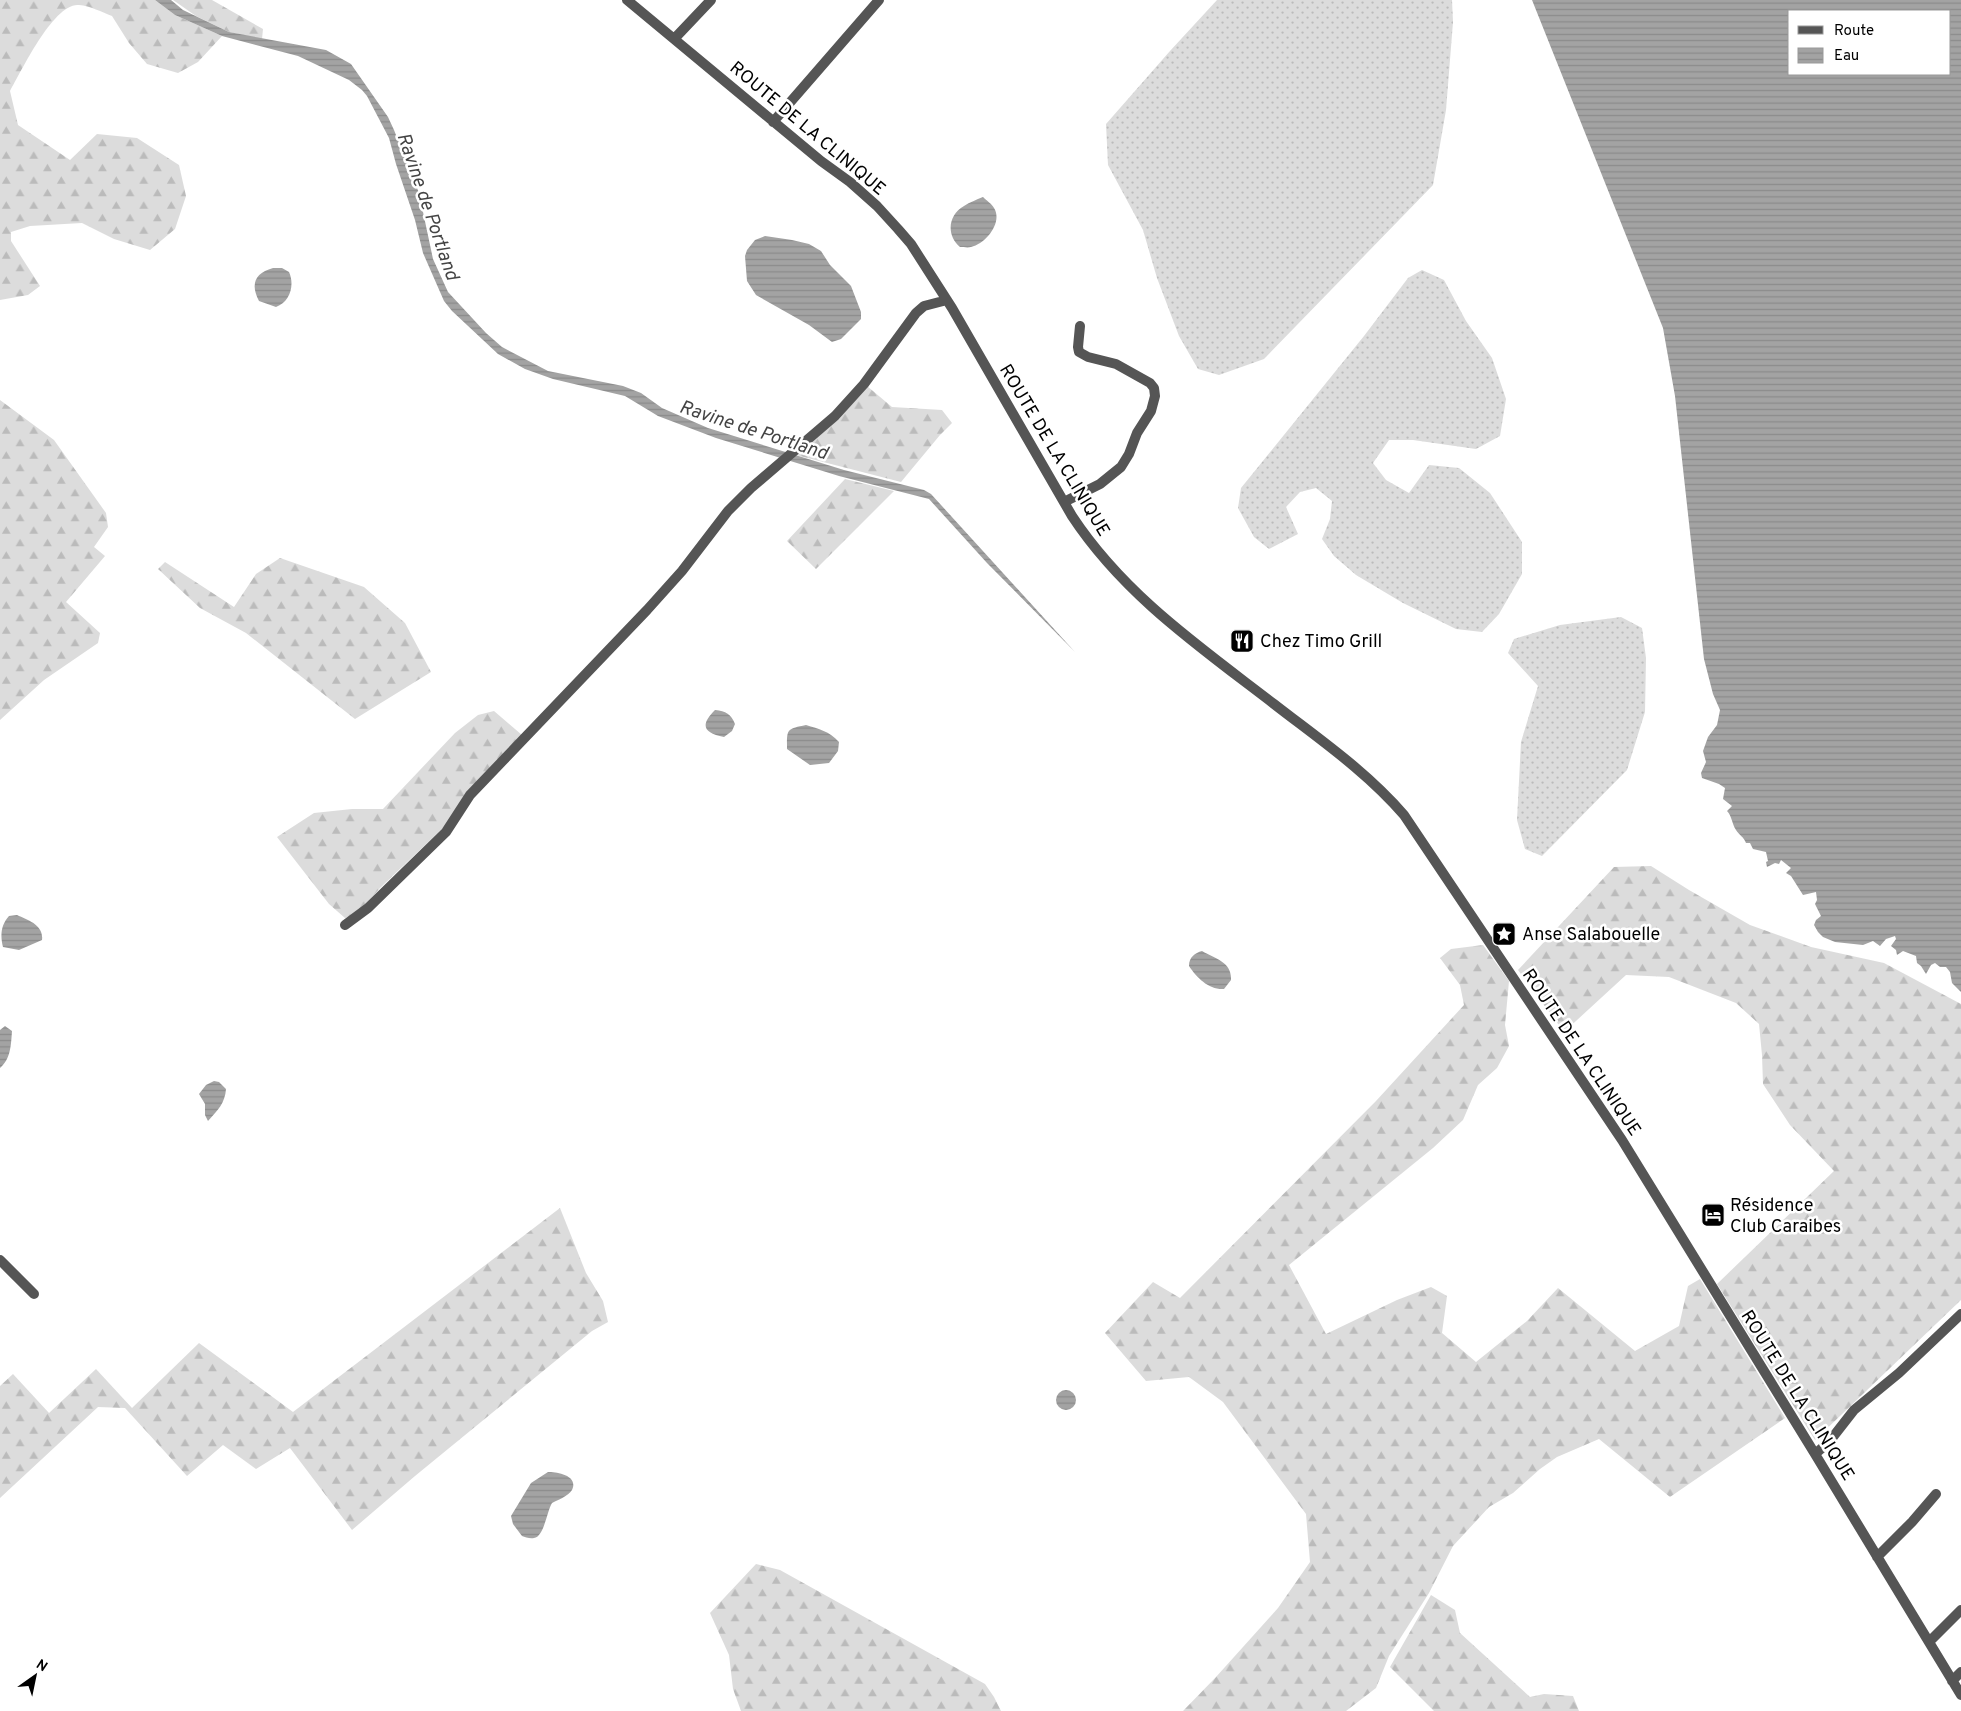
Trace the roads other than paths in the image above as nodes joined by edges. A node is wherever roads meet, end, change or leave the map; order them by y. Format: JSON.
{"nodes":[{"id":1,"x":627,"y":0,"type":"edge"},
{"id":2,"x":711,"y":0,"type":"edge"},
{"id":3,"x":879,"y":0,"type":"edge"},
{"id":4,"x":675,"y":38,"type":"junction"},
{"id":5,"x":773,"y":122,"type":"junction"},
{"id":6,"x":947,"y":300,"type":"junction"},
{"id":7,"x":1080,"y":326,"type":"dead end"},
{"id":8,"x":1064,"y":502,"type":"junction"},
{"id":9,"x":345,"y":925,"type":"dead end"},
{"id":10,"x":0,"y":1260,"type":"edge"},
{"id":11,"x":34,"y":1294,"type":"dead end"},
{"id":12,"x":1961,"y":1314,"type":"edge"},
{"id":13,"x":1815,"y":1454,"type":"junction"},
{"id":14,"x":1936,"y":1494,"type":"dead end"},
{"id":15,"x":1877,"y":1556,"type":"junction"},
{"id":16,"x":1961,"y":1610,"type":"edge"},
{"id":17,"x":1929,"y":1642,"type":"junction"},
{"id":18,"x":1961,"y":1672,"type":"edge"},
{"id":19,"x":1952,"y":1681,"type":"junction"},
{"id":20,"x":1961,"y":1695,"type":"edge"}],
"edges":[{"from":1,"to":4,"type":"street","name":"ROUTE DE LA CLINIQUE"},
{"from":2,"to":4,"type":"street"},
{"from":3,"to":5,"type":"street"},
{"from":4,"to":5,"type":"street","name":"ROUTE DE LA CLINIQUE"},
{"from":5,"to":6,"type":"street","name":"ROUTE DE LA CLINIQUE"},
{"from":6,"to":8,"type":"street","name":"ROUTE DE LA CLINIQUE"},
{"from":6,"to":9,"type":"street"},
{"from":7,"to":8,"type":"street"},
{"from":8,"to":13,"type":"street","name":"ROUTE DE LA CLINIQUE"},
{"from":10,"to":11,"type":"street"},
{"from":12,"to":13,"type":"street"},
{"from":13,"to":15,"type":"street","name":"ROUTE DE LA CLINIQUE"},
{"from":14,"to":15,"type":"street"},
{"from":15,"to":17,"type":"street","name":"ROUTE DE LA CLINIQUE"},
{"from":16,"to":17,"type":"street"},
{"from":17,"to":19,"type":"street","name":"ROUTE DE LA CLINIQUE"},
{"from":18,"to":19,"type":"street"},
{"from":19,"to":20,"type":"street","name":"ROUTE DE LA CLINIQUE"}]}
